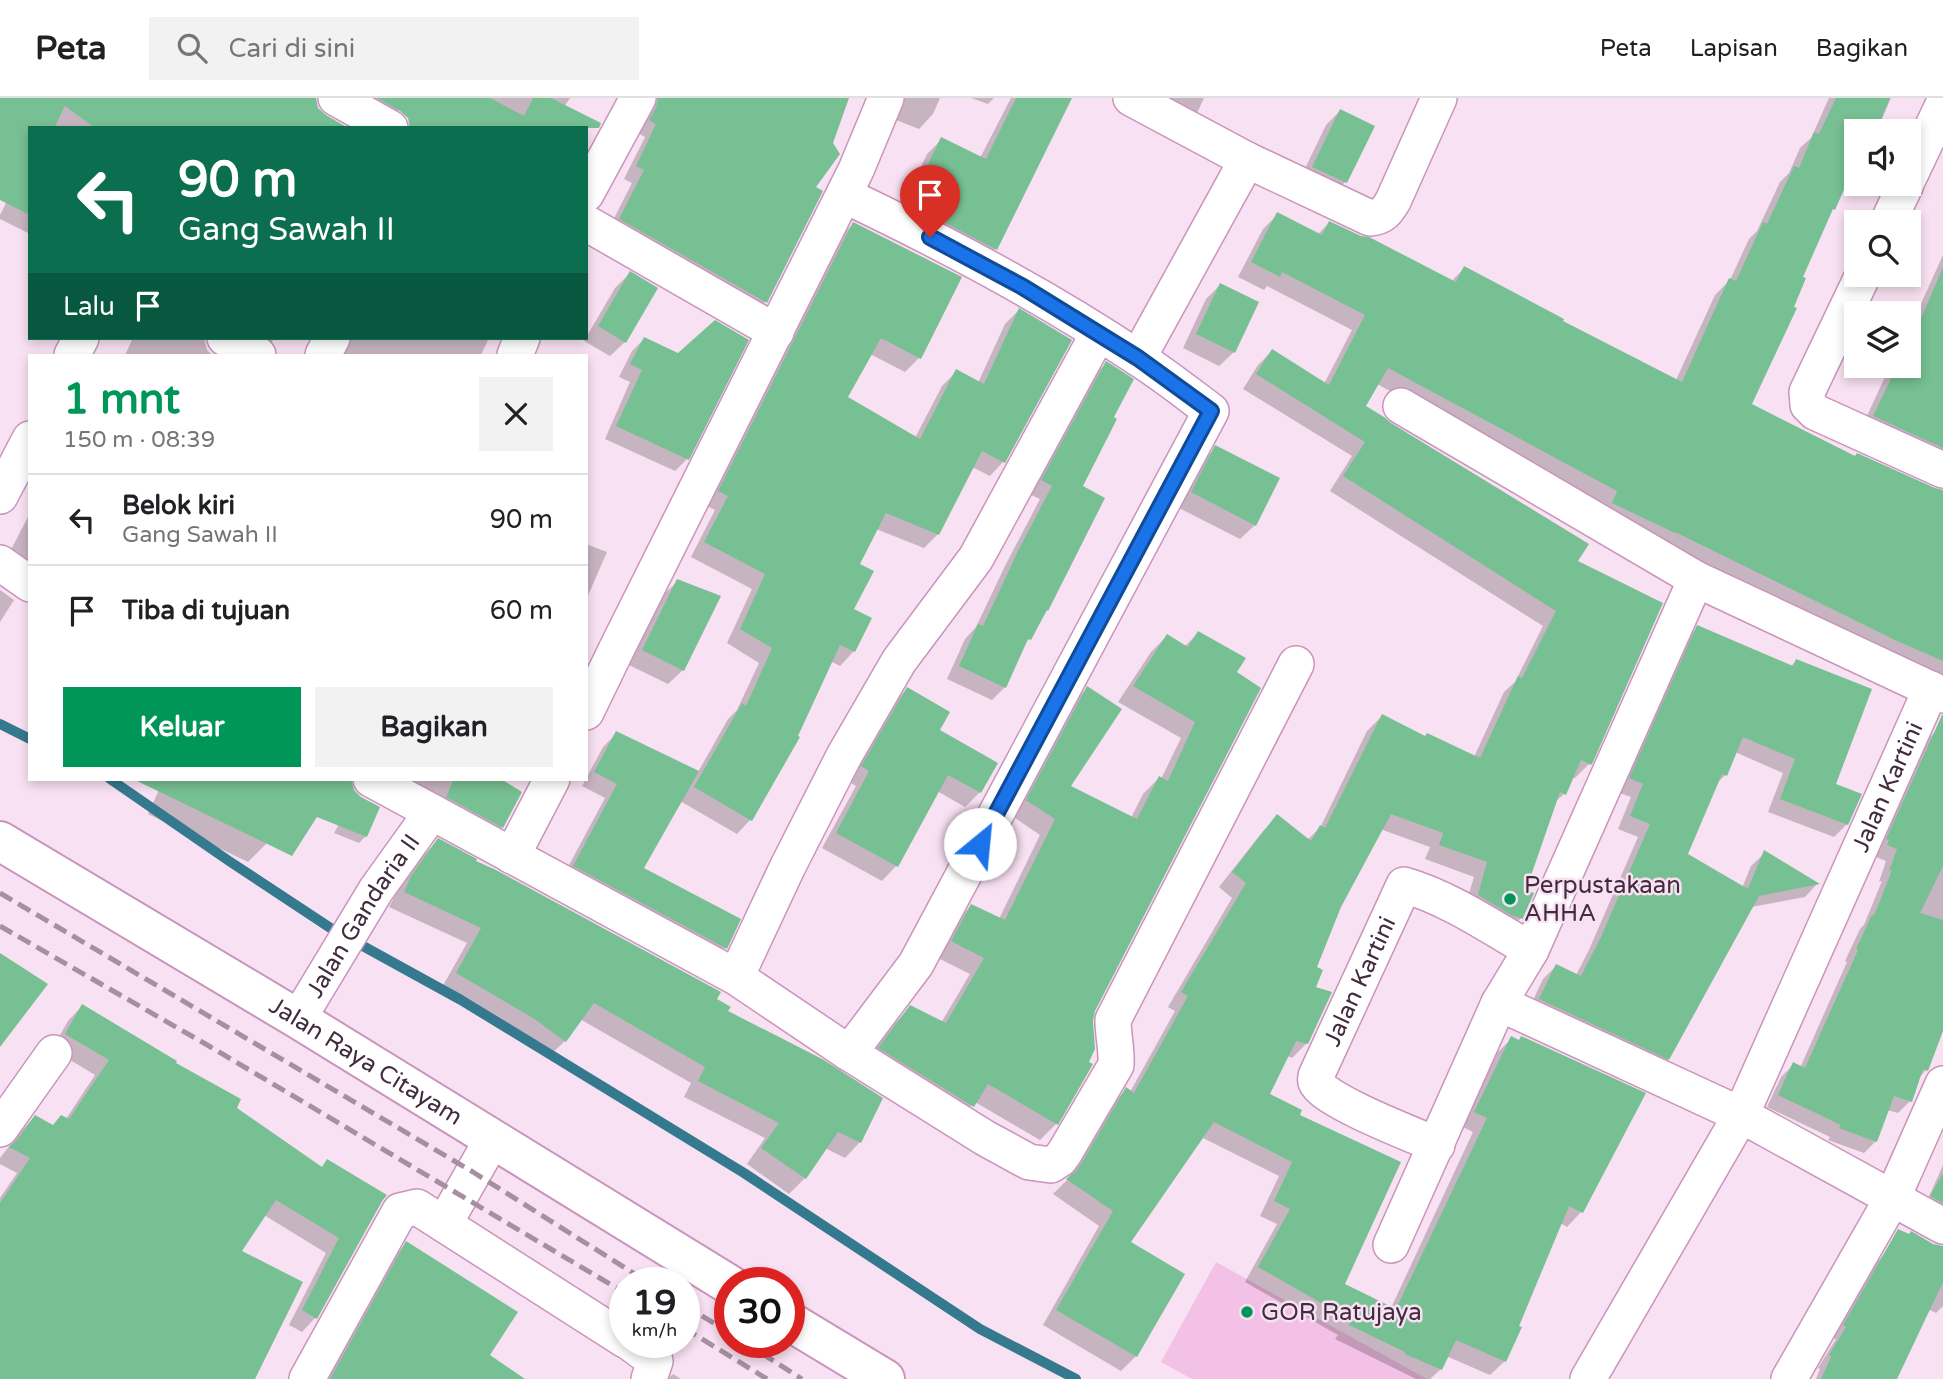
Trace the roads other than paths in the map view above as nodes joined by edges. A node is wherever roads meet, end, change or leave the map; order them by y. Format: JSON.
{"nodes":[{"id":1,"x":336,"y":98,"type":"edge"},
{"id":2,"x":638,"y":98,"type":"edge"},
{"id":3,"x":886,"y":98,"type":"edge"},
{"id":4,"x":1131,"y":98,"type":"edge"},
{"id":5,"x":1439,"y":98,"type":"edge"},
{"id":6,"x":1943,"y":106,"type":"edge"},
{"id":7,"x":386,"y":126,"type":"edge"},
{"id":8,"x":1921,"y":152,"type":"edge"},
{"id":9,"x":1247,"y":160,"type":"junction"},
{"id":10,"x":588,"y":190,"type":"edge"},
{"id":11,"x":844,"y":195,"type":"junction"},
{"id":12,"x":588,"y":224,"type":"edge"},
{"id":13,"x":1857,"y":287,"type":"edge"},
{"id":14,"x":776,"y":332,"type":"junction"},
{"id":15,"x":1098,"y":334,"type":"junction"},
{"id":16,"x":229,"y":340,"type":"edge"},
{"id":17,"x":256,"y":354,"type":"edge"},
{"id":18,"x":1138,"y":358,"type":"junction"},
{"id":19,"x":1401,"y":406,"type":"dead end"},
{"id":20,"x":28,"y":443,"type":"edge"},
{"id":21,"x":1943,"y":470,"type":"edge"},
{"id":22,"x":0,"y":496,"type":"edge"},
{"id":23,"x":0,"y":563,"type":"edge"},
{"id":24,"x":1696,"y":579,"type":"junction"},
{"id":25,"x":28,"y":583,"type":"edge"},
{"id":26,"x":1296,"y":664,"type":"dead end"},
{"id":27,"x":1937,"y":692,"type":"edge"},
{"id":28,"x":588,"y":708,"type":"edge"},
{"id":29,"x":375,"y":781,"type":"edge"},
{"id":30,"x":551,"y":781,"type":"edge"},
{"id":31,"x":432,"y":812,"type":"junction"},
{"id":32,"x":0,"y":841,"type":"edge"},
{"id":33,"x":512,"y":856,"type":"junction"},
{"id":34,"x":1531,"y":950,"type":"junction"},
{"id":35,"x":736,"y":977,"type":"junction"},
{"id":36,"x":1499,"y":1003,"type":"junction"},
{"id":37,"x":298,"y":1019,"type":"junction"},
{"id":38,"x":849,"y":1052,"type":"junction"},
{"id":39,"x":54,"y":1053,"type":"dead end"},
{"id":40,"x":1943,"y":1084,"type":"edge"},
{"id":41,"x":1741,"y":1115,"type":"junction"},
{"id":42,"x":0,"y":1129,"type":"edge"},
{"id":43,"x":492,"y":1140,"type":"junction"},
{"id":44,"x":1437,"y":1145,"type":"junction"},
{"id":45,"x":1892,"y":1199,"type":"junction"},
{"id":46,"x":444,"y":1224,"type":"junction"},
{"id":47,"x":1943,"y":1226,"type":"edge"},
{"id":48,"x":1391,"y":1245,"type":"dead end"},
{"id":49,"x":714,"y":1275,"type":"edge"},
{"id":50,"x":609,"y":1329,"type":"edge"},
{"id":51,"x":805,"y":1331,"type":"edge"},
{"id":52,"x":651,"y":1358,"type":"edge"},
{"id":53,"x":307,"y":1379,"type":"edge"},
{"id":54,"x":649,"y":1379,"type":"edge"},
{"id":55,"x":885,"y":1379,"type":"edge"},
{"id":56,"x":1588,"y":1379,"type":"edge"},
{"id":57,"x":1789,"y":1379,"type":"edge"}],
"edges":[{"from":1,"to":7,"type":"street"},
{"from":2,"to":10,"type":"street"},
{"from":3,"to":11,"type":"street"},
{"from":4,"to":9,"type":"street"},
{"from":5,"to":9,"type":"street"},
{"from":6,"to":8,"type":"street"},
{"from":9,"to":18,"type":"street"},
{"from":11,"to":14,"type":"street"},
{"from":11,"to":15,"type":"street"},
{"from":12,"to":14,"type":"street"},
{"from":13,"to":21,"type":"street"},
{"from":14,"to":28,"type":"street"},
{"from":15,"to":18,"type":"street"},
{"from":15,"to":35,"type":"street"},
{"from":16,"to":17,"type":"street"},
{"from":18,"to":38,"type":"street"},
{"from":19,"to":24,"type":"street","name":"Jalan Kartini"},
{"from":20,"to":22,"type":"street"},
{"from":23,"to":25,"type":"street"},
{"from":24,"to":27,"type":"street","name":"Jalan Kartini"},
{"from":24,"to":34,"type":"street"},
{"from":26,"to":38,"type":"street"},
{"from":27,"to":41,"type":"street","name":"Jalan Kartini"},
{"from":29,"to":31,"type":"street"},
{"from":30,"to":33,"type":"street"},
{"from":31,"to":33,"type":"street"},
{"from":31,"to":37,"type":"street","name":"Jalan Gandaria II"},
{"from":32,"to":37,"type":"main road","name":"Jalan Raya Citayam"},
{"from":33,"to":35,"type":"street"},
{"from":34,"to":36,"type":"street"},
{"from":34,"to":44,"type":"street","name":"Jalan Kartini"},
{"from":35,"to":38,"type":"street"},
{"from":36,"to":41,"type":"street"},
{"from":36,"to":44,"type":"street"},
{"from":37,"to":43,"type":"main road","name":"Jalan Raya Citayam"},
{"from":39,"to":42,"type":"street"},
{"from":40,"to":45,"type":"street"},
{"from":41,"to":45,"type":"street"},
{"from":41,"to":56,"type":"street","name":"Jalan Kartini"},
{"from":43,"to":46,"type":"street"},
{"from":43,"to":49,"type":"main road","name":"Jalan Raya Citayam"},
{"from":44,"to":48,"type":"street"},
{"from":45,"to":47,"type":"street"},
{"from":45,"to":57,"type":"street"},
{"from":46,"to":50,"type":"street"},
{"from":46,"to":53,"type":"street"},
{"from":51,"to":55,"type":"main road"},
{"from":52,"to":54,"type":"street"}]}
